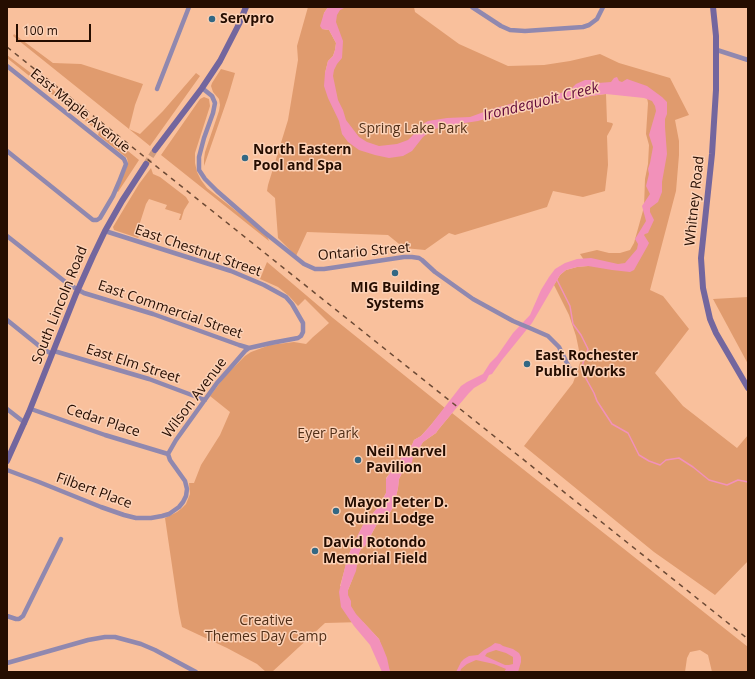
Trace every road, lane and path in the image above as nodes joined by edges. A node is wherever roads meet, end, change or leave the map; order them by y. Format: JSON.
{"nodes":[{"id":1,"x":189,"y":7,"type":"edge"},
{"id":2,"x":246,"y":7,"type":"edge"},
{"id":3,"x":472,"y":7,"type":"edge"},
{"id":4,"x":603,"y":7,"type":"edge"},
{"id":5,"x":713,"y":7,"type":"edge"},
{"id":6,"x":717,"y":50,"type":"junction"},
{"id":7,"x":748,"y":60,"type":"edge"},
{"id":8,"x":7,"y":66,"type":"edge"},
{"id":9,"x":202,"y":88,"type":"junction"},
{"id":10,"x":156,"y":90,"type":"dead end"},
{"id":11,"x":156,"y":150,"type":"tunnel mouth"},
{"id":12,"x":7,"y":151,"type":"edge"},
{"id":13,"x":146,"y":164,"type":"tunnel mouth"},
{"id":14,"x":105,"y":231,"type":"junction"},
{"id":15,"x":7,"y":236,"type":"edge"},
{"id":16,"x":78,"y":290,"type":"junction"},
{"id":17,"x":7,"y":320,"type":"edge"},
{"id":18,"x":249,"y":348,"type":"junction"},
{"id":19,"x":53,"y":352,"type":"junction"},
{"id":20,"x":570,"y":369,"type":"dead end"},
{"id":21,"x":748,"y":388,"type":"edge"},
{"id":22,"x":205,"y":400,"type":"junction"},
{"id":23,"x":7,"y":409,"type":"edge"},
{"id":24,"x":31,"y":409,"type":"junction"},
{"id":25,"x":25,"y":423,"type":"junction"},
{"id":26,"x":168,"y":454,"type":"junction"},
{"id":27,"x":7,"y":461,"type":"edge"},
{"id":28,"x":7,"y":470,"type":"edge"},
{"id":29,"x":175,"y":510,"type":"joint"},
{"id":30,"x":61,"y":539,"type":"dead end"},
{"id":31,"x":7,"y":616,"type":"edge"},
{"id":32,"x":7,"y":663,"type":"edge"},
{"id":33,"x":196,"y":672,"type":"edge"}],
"edges":[{"from":1,"to":10,"type":"street"},
{"from":2,"to":9,"type":"street"},
{"from":3,"to":4,"type":"street"},
{"from":5,"to":6,"type":"street","name":"Whitney Road"},
{"from":6,"to":7,"type":"street"},
{"from":6,"to":21,"type":"street","name":"Whitney Road"},
{"from":8,"to":12,"type":"street","name":"East Maple Avenue"},
{"from":9,"to":11,"type":"street"},
{"from":9,"to":20,"type":"street","name":"Ontario Street"},
{"from":13,"to":14,"type":"street","name":"South Lincoln Road"},
{"from":14,"to":16,"type":"street","name":"South Lincoln Road"},
{"from":14,"to":18,"type":"street","name":"East Chestnut Street"},
{"from":15,"to":16,"type":"street","name":"East Commercial Street"},
{"from":16,"to":18,"type":"street","name":"East Commercial Street"},
{"from":16,"to":19,"type":"street","name":"South Lincoln Road"},
{"from":17,"to":19,"type":"street","name":"East Elm Street"},
{"from":18,"to":22,"type":"street","name":"Wilson Avenue"},
{"from":19,"to":22,"type":"street","name":"East Elm Street"},
{"from":19,"to":24,"type":"street","name":"South Lincoln Road"},
{"from":22,"to":26,"type":"street","name":"Wilson Avenue"},
{"from":23,"to":25,"type":"street"},
{"from":24,"to":25,"type":"street","name":"South Lincoln Road"},
{"from":24,"to":26,"type":"street","name":"Cedar Place"},
{"from":25,"to":27,"type":"street","name":"South Lincoln Road"},
{"from":26,"to":29,"type":"street","name":"Wilson Avenue"},
{"from":28,"to":29,"type":"street","name":"Filbert Place"},
{"from":30,"to":31,"type":"street"},
{"from":32,"to":33,"type":"street"}]}
